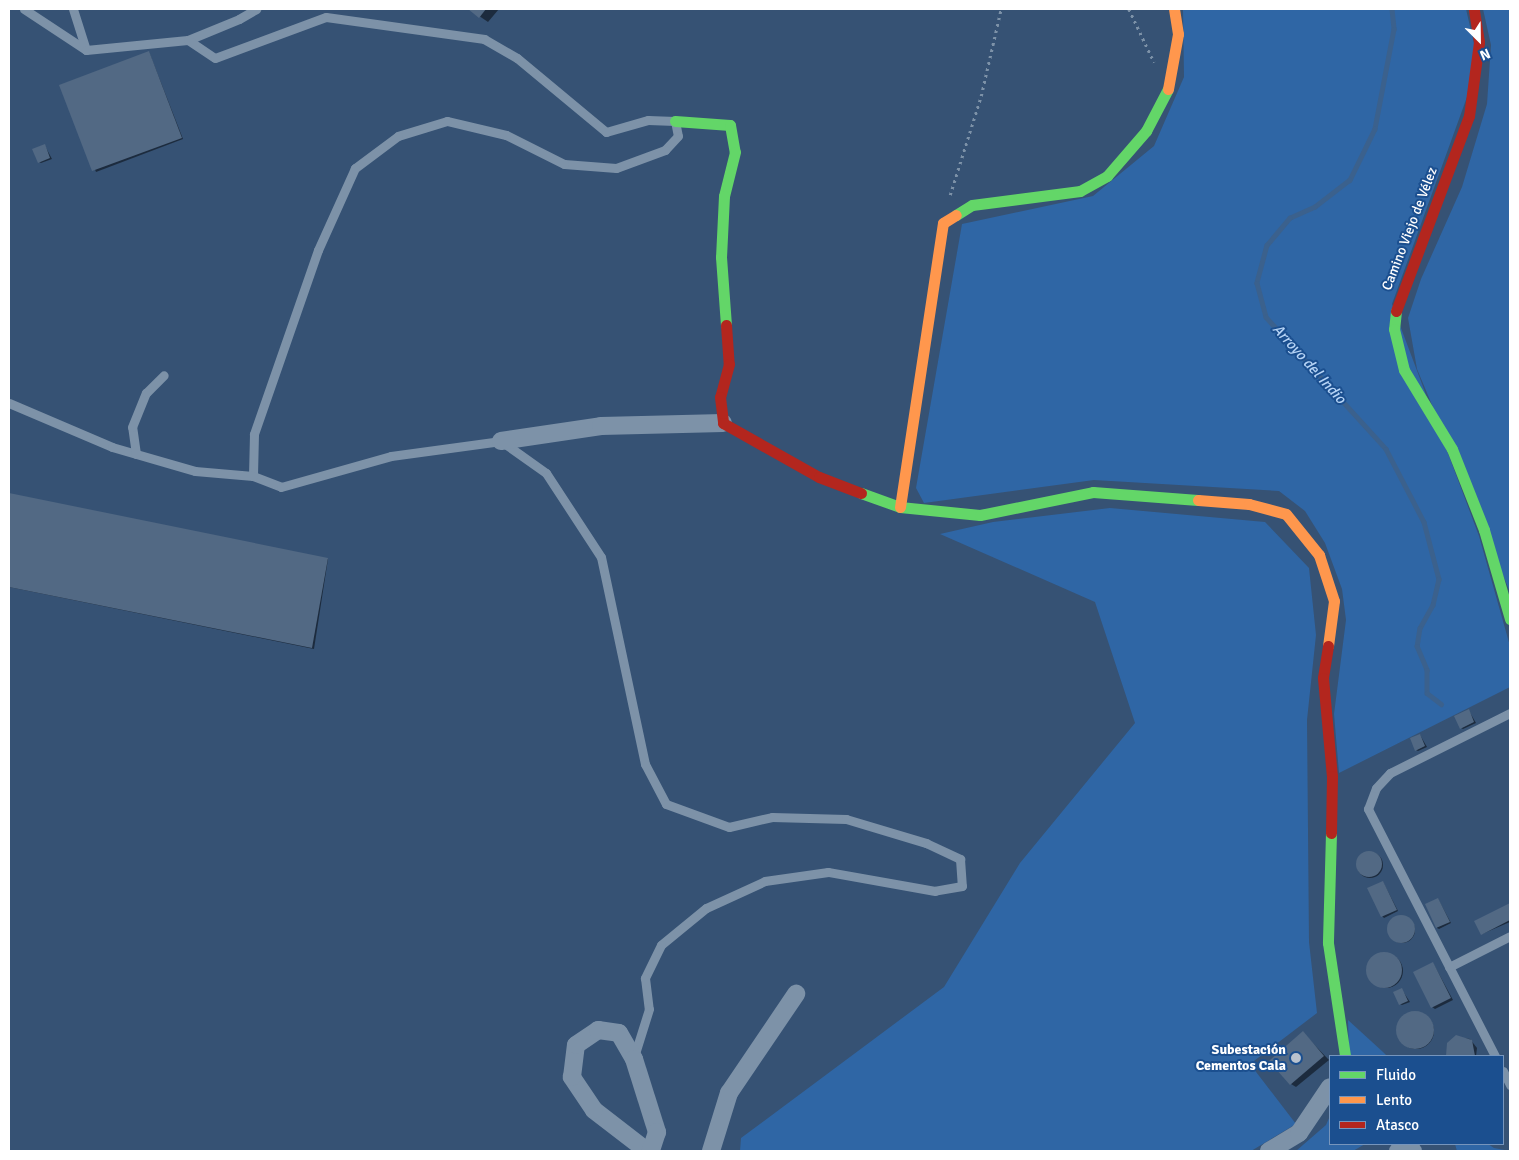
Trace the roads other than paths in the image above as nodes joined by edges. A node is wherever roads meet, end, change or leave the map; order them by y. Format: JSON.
{"nodes":[{"id":1,"x":24,"y":9,"type":"edge"},
{"id":2,"x":73,"y":9,"type":"edge"},
{"id":3,"x":256,"y":9,"type":"edge"},
{"id":4,"x":1174,"y":9,"type":"edge"},
{"id":5,"x":1474,"y":9,"type":"edge"},
{"id":6,"x":188,"y":40,"type":"junction"},
{"id":7,"x":86,"y":50,"type":"junction"},
{"id":8,"x":675,"y":120,"type":"junction"},
{"id":9,"x":164,"y":375,"type":"dead end"},
{"id":10,"x":9,"y":403,"type":"edge"},
{"id":11,"x":723,"y":423,"type":"junction"},
{"id":12,"x":501,"y":441,"type":"junction"},
{"id":13,"x":136,"y":454,"type":"junction"},
{"id":14,"x":253,"y":476,"type":"junction"},
{"id":15,"x":900,"y":507,"type":"junction"},
{"id":16,"x":1510,"y":619,"type":"edge"},
{"id":17,"x":1510,"y":713,"type":"edge"},
{"id":18,"x":1510,"y":936,"type":"edge"},
{"id":19,"x":1449,"y":967,"type":"junction"},
{"id":20,"x":796,"y":994,"type":"dead end"},
{"id":21,"x":1345,"y":1055,"type":"edge"},
{"id":22,"x":1494,"y":1055,"type":"edge"},
{"id":23,"x":634,"y":1059,"type":"junction"},
{"id":24,"x":1504,"y":1071,"type":"edge"},
{"id":25,"x":1510,"y":1085,"type":"edge"},
{"id":26,"x":1329,"y":1088,"type":"edge"},
{"id":27,"x":647,"y":1151,"type":"edge"},
{"id":28,"x":651,"y":1151,"type":"edge"},
{"id":29,"x":711,"y":1151,"type":"edge"},
{"id":30,"x":1269,"y":1151,"type":"edge"},
{"id":31,"x":1398,"y":1151,"type":"edge"},
{"id":32,"x":1413,"y":1151,"type":"edge"}],
"edges":[{"from":1,"to":7,"type":"lane"},
{"from":2,"to":7,"type":"lane"},
{"from":3,"to":6,"type":"lane"},
{"from":4,"to":15,"type":"street"},
{"from":5,"to":16,"type":"street","name":"Camino Viejo de Vélez"},
{"from":6,"to":7,"type":"lane"},
{"from":6,"to":8,"type":"lane"},
{"from":8,"to":11,"type":"street"},
{"from":8,"to":14,"type":"lane"},
{"from":9,"to":13,"type":"lane"},
{"from":10,"to":13,"type":"lane"},
{"from":11,"to":12,"type":"street"},
{"from":11,"to":15,"type":"street"},
{"from":12,"to":14,"type":"lane"},
{"from":12,"to":23,"type":"lane"},
{"from":13,"to":14,"type":"lane"},
{"from":15,"to":21,"type":"street"},
{"from":17,"to":19,"type":"lane"},
{"from":18,"to":19,"type":"lane"},
{"from":19,"to":22,"type":"lane"},
{"from":20,"to":29,"type":"street"},
{"from":23,"to":27,"type":"street"},
{"from":23,"to":28,"type":"street"},
{"from":24,"to":25,"type":"lane"},
{"from":26,"to":30,"type":"street"},
{"from":31,"to":32,"type":"street"}]}
